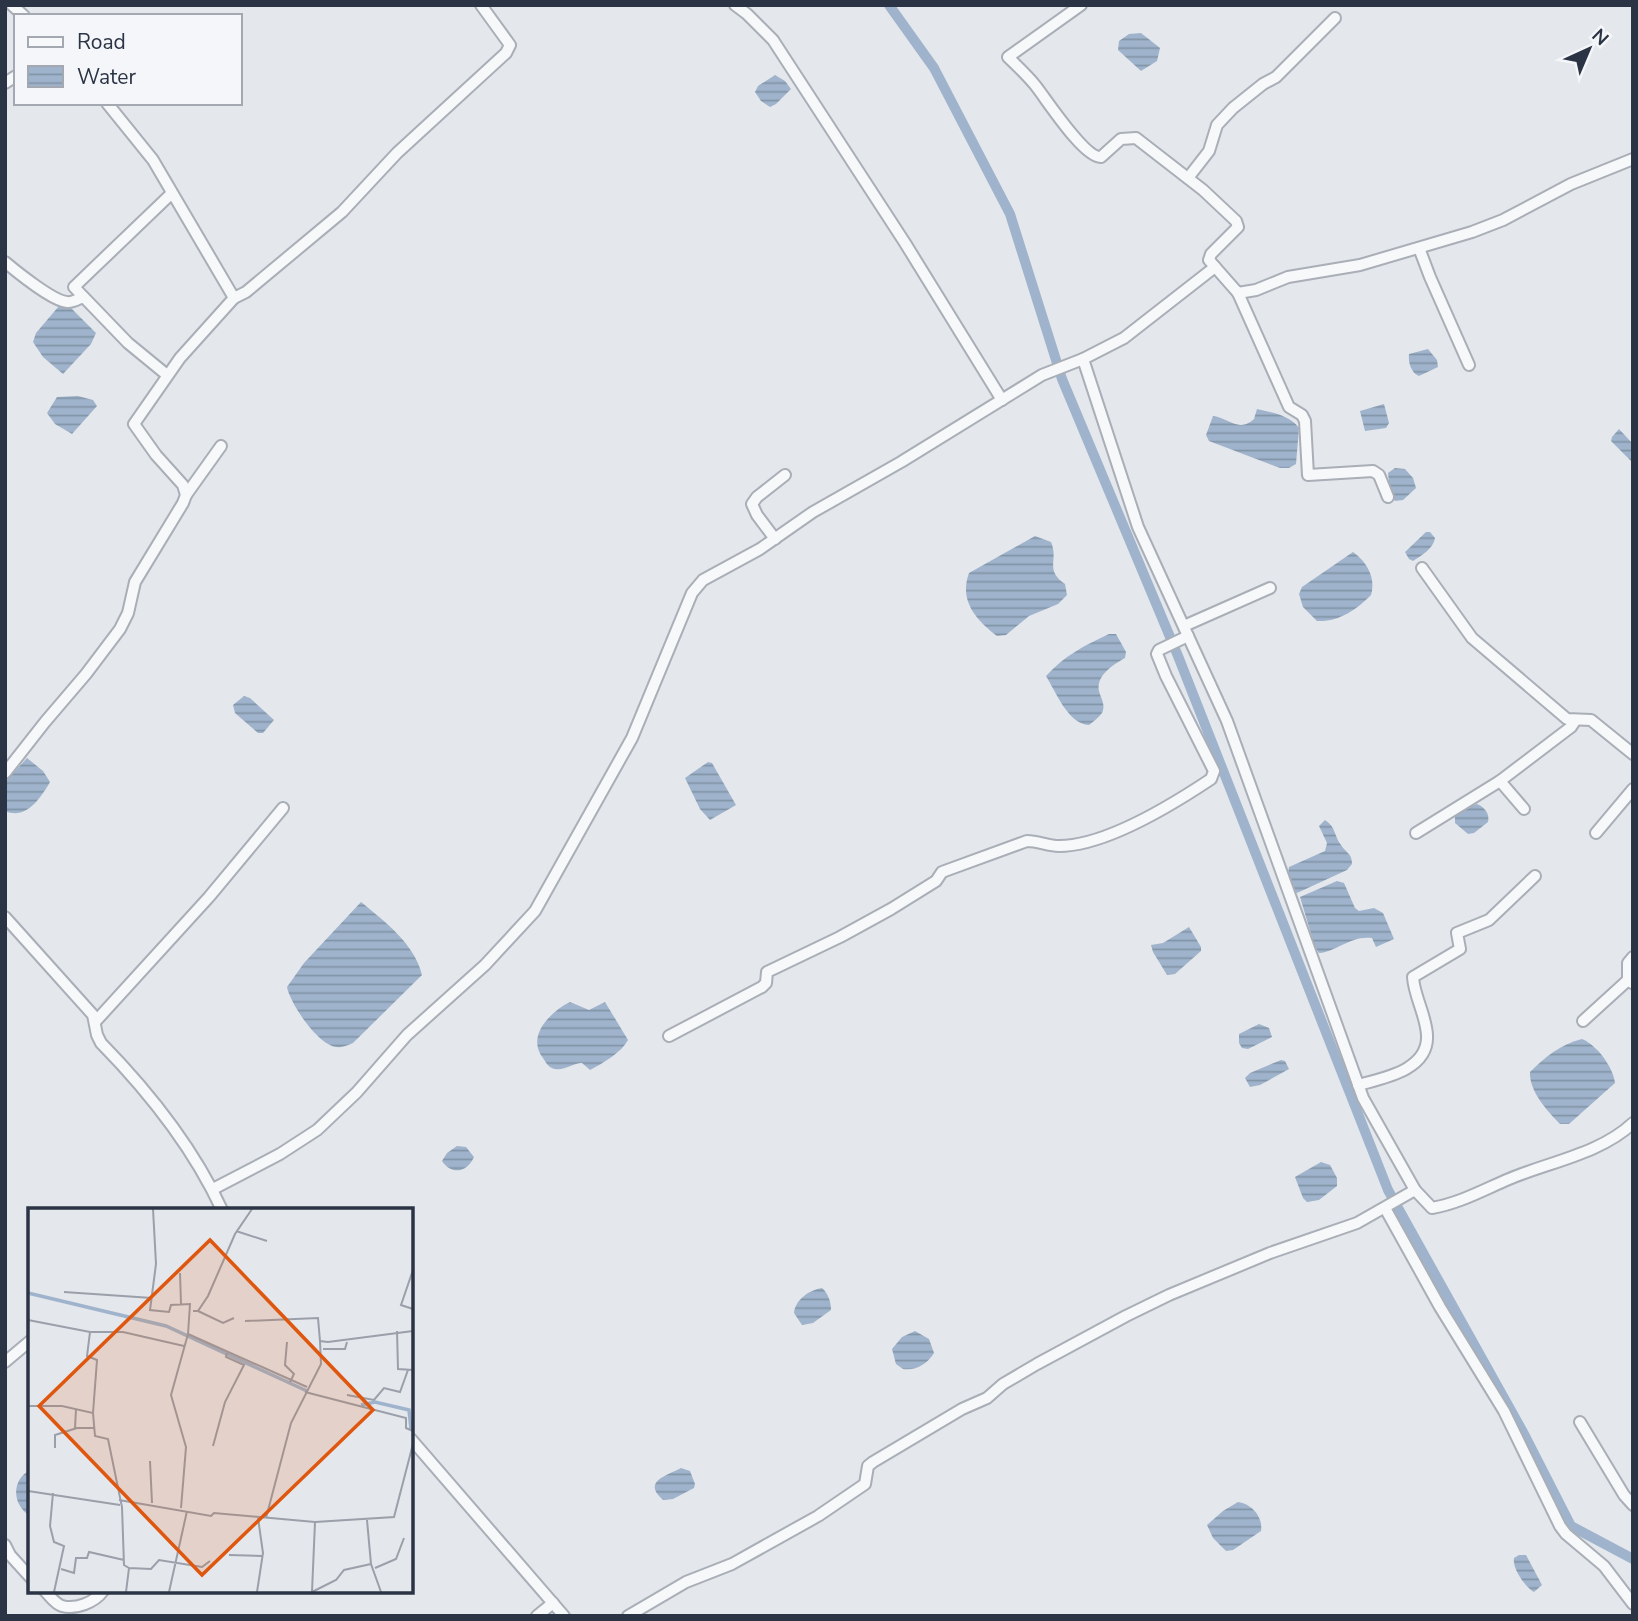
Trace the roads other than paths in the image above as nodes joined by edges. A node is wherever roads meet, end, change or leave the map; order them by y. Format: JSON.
{"nodes":[{"id":1,"x":481,"y":5,"type":"edge"},
{"id":2,"x":735,"y":5,"type":"edge"},
{"id":3,"x":1079,"y":6,"type":"edge"},
{"id":4,"x":1335,"y":18,"type":"dead end"},
{"id":5,"x":109,"y":105,"type":"edge"},
{"id":6,"x":1633,"y":159,"type":"edge"},
{"id":7,"x":1188,"y":178,"type":"junction"},
{"id":8,"x":171,"y":194,"type":"junction"},
{"id":9,"x":1419,"y":248,"type":"junction"},
{"id":10,"x":5,"y":262,"type":"edge"},
{"id":11,"x":1215,"y":267,"type":"junction"},
{"id":12,"x":1238,"y":293,"type":"junction"},
{"id":13,"x":83,"y":297,"type":"junction"},
{"id":14,"x":234,"y":298,"type":"junction"},
{"id":15,"x":1080,"y":360,"type":"junction"},
{"id":16,"x":1469,"y":365,"type":"dead end"},
{"id":17,"x":167,"y":376,"type":"junction"},
{"id":18,"x":1002,"y":400,"type":"junction"},
{"id":19,"x":221,"y":446,"type":"dead end"},
{"id":20,"x":785,"y":475,"type":"dead end"},
{"id":21,"x":186,"y":495,"type":"junction"},
{"id":22,"x":1388,"y":498,"type":"dead end"},
{"id":23,"x":775,"y":538,"type":"junction"},
{"id":24,"x":1422,"y":568,"type":"dead end"},
{"id":25,"x":1270,"y":588,"type":"dead end"},
{"id":26,"x":1183,"y":634,"type":"junction"},
{"id":27,"x":1575,"y":721,"type":"junction"},
{"id":28,"x":1633,"y":754,"type":"edge"},
{"id":29,"x":5,"y":773,"type":"edge"},
{"id":30,"x":1500,"y":781,"type":"junction"},
{"id":31,"x":1633,"y":789,"type":"edge"},
{"id":32,"x":284,"y":808,"type":"dead end"},
{"id":33,"x":1524,"y":809,"type":"dead end"},
{"id":34,"x":1416,"y":833,"type":"dead end"},
{"id":35,"x":1596,"y":833,"type":"dead end"},
{"id":36,"x":1535,"y":876,"type":"dead end"},
{"id":37,"x":5,"y":917,"type":"edge"},
{"id":38,"x":1633,"y":957,"type":"edge"},
{"id":39,"x":1631,"y":982,"type":"edge"},
{"id":40,"x":1583,"y":1021,"type":"dead end"},
{"id":41,"x":95,"y":1022,"type":"junction"},
{"id":42,"x":670,"y":1036,"type":"dead end"},
{"id":43,"x":1358,"y":1085,"type":"junction"},
{"id":44,"x":1633,"y":1123,"type":"edge"},
{"id":45,"x":213,"y":1189,"type":"junction"},
{"id":46,"x":1410,"y":1193,"type":"junction"},
{"id":47,"x":1388,"y":1206,"type":"junction"},
{"id":48,"x":221,"y":1208,"type":"edge"},
{"id":49,"x":28,"y":1343,"type":"edge"},
{"id":50,"x":5,"y":1362,"type":"edge"},
{"id":51,"x":1580,"y":1422,"type":"dead end"},
{"id":52,"x":413,"y":1441,"type":"edge"},
{"id":53,"x":1633,"y":1505,"type":"edge"},
{"id":54,"x":5,"y":1545,"type":"edge"},
{"id":55,"x":28,"y":1575,"type":"edge"},
{"id":56,"x":47,"y":1593,"type":"edge"},
{"id":57,"x":101,"y":1593,"type":"edge"},
{"id":58,"x":552,"y":1603,"type":"junction"},
{"id":59,"x":1633,"y":1604,"type":"edge"},
{"id":60,"x":537,"y":1616,"type":"edge"},
{"id":61,"x":565,"y":1616,"type":"edge"},
{"id":62,"x":628,"y":1616,"type":"edge"}],
"edges":[{"from":1,"to":14,"type":"street"},
{"from":2,"to":18,"type":"street"},
{"from":3,"to":7,"type":"street"},
{"from":4,"to":7,"type":"street"},
{"from":5,"to":8,"type":"street"},
{"from":6,"to":9,"type":"street"},
{"from":7,"to":11,"type":"street"},
{"from":8,"to":13,"type":"street"},
{"from":8,"to":14,"type":"street"},
{"from":9,"to":12,"type":"street"},
{"from":9,"to":16,"type":"street"},
{"from":10,"to":13,"type":"street"},
{"from":11,"to":12,"type":"street"},
{"from":11,"to":15,"type":"street"},
{"from":12,"to":22,"type":"street"},
{"from":13,"to":17,"type":"street"},
{"from":14,"to":17,"type":"street"},
{"from":15,"to":18,"type":"street"},
{"from":15,"to":26,"type":"street"},
{"from":17,"to":21,"type":"street"},
{"from":18,"to":23,"type":"street"},
{"from":19,"to":21,"type":"street"},
{"from":20,"to":23,"type":"street"},
{"from":21,"to":29,"type":"street"},
{"from":23,"to":45,"type":"street"},
{"from":24,"to":27,"type":"street"},
{"from":25,"to":26,"type":"street"},
{"from":26,"to":42,"type":"street"},
{"from":26,"to":43,"type":"street"},
{"from":27,"to":28,"type":"street"},
{"from":27,"to":30,"type":"street"},
{"from":30,"to":33,"type":"street"},
{"from":30,"to":34,"type":"street"},
{"from":31,"to":35,"type":"street"},
{"from":32,"to":41,"type":"street"},
{"from":36,"to":43,"type":"street"},
{"from":37,"to":41,"type":"street"},
{"from":38,"to":39,"type":"street"},
{"from":39,"to":40,"type":"street"},
{"from":41,"to":45,"type":"street"},
{"from":43,"to":46,"type":"street"},
{"from":44,"to":46,"type":"street"},
{"from":45,"to":48,"type":"street"},
{"from":46,"to":47,"type":"street"},
{"from":47,"to":59,"type":"street"},
{"from":47,"to":62,"type":"street"},
{"from":49,"to":50,"type":"street"},
{"from":51,"to":53,"type":"street"},
{"from":52,"to":58,"type":"street"},
{"from":54,"to":55,"type":"street"},
{"from":56,"to":57,"type":"street"},
{"from":58,"to":60,"type":"street"},
{"from":58,"to":61,"type":"street"}]}
